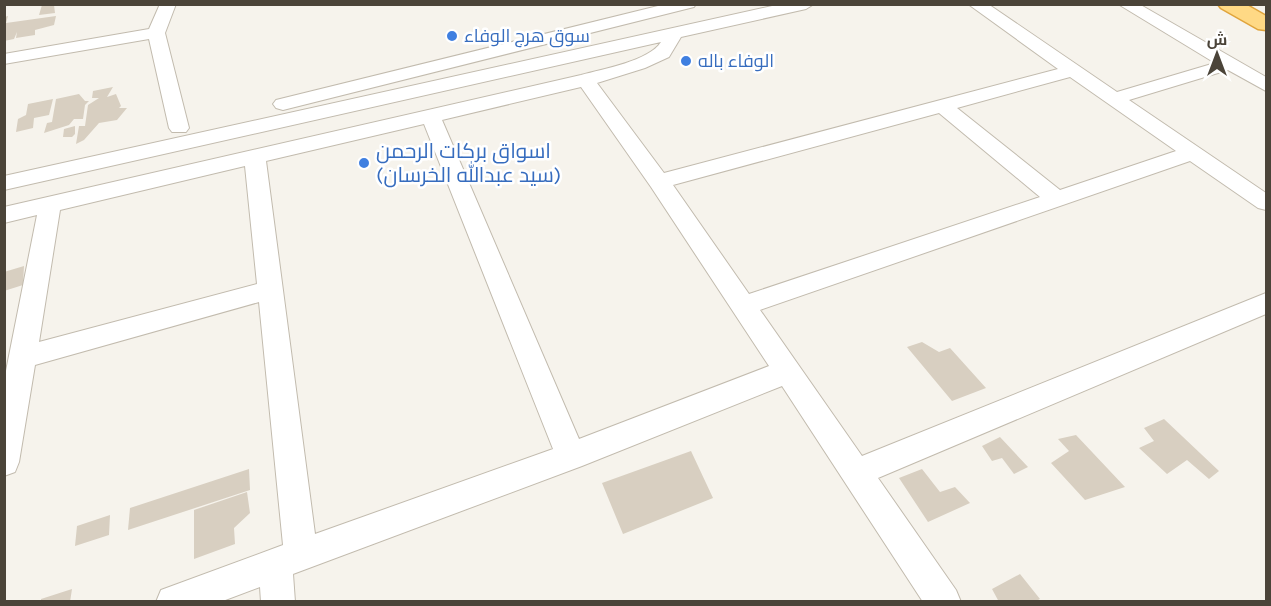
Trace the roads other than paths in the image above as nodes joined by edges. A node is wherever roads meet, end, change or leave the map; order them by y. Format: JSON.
{"nodes":[{"id":1,"x":168,"y":4,"type":"edge"},
{"id":2,"x":688,"y":4,"type":"edge"},
{"id":3,"x":806,"y":4,"type":"edge"},
{"id":4,"x":976,"y":4,"type":"edge"},
{"id":5,"x":1126,"y":4,"type":"edge"},
{"id":6,"x":1228,"y":4,"type":"edge"},
{"id":7,"x":636,"y":10,"type":"edge"},
{"id":8,"x":1266,"y":24,"type":"edge"},
{"id":9,"x":156,"y":33,"type":"junction"},
{"id":10,"x":674,"y":34,"type":"junction"},
{"id":11,"x":4,"y":59,"type":"edge"},
{"id":12,"x":1230,"y":64,"type":"junction"},
{"id":13,"x":1071,"y":71,"type":"junction"},
{"id":14,"x":586,"y":80,"type":"junction"},
{"id":15,"x":1266,"y":85,"type":"edge"},
{"id":16,"x":1113,"y":99,"type":"junction"},
{"id":17,"x":942,"y":105,"type":"junction"},
{"id":18,"x":431,"y":117,"type":"junction"},
{"id":19,"x":225,"y":126,"type":"junction"},
{"id":20,"x":179,"y":128,"type":"junction"},
{"id":21,"x":1193,"y":153,"type":"junction"},
{"id":22,"x":255,"y":157,"type":"junction"},
{"id":23,"x":4,"y":166,"type":"edge"},
{"id":24,"x":659,"y":182,"type":"junction"},
{"id":25,"x":4,"y":183,"type":"edge"},
{"id":26,"x":1057,"y":199,"type":"junction"},
{"id":27,"x":1266,"y":203,"type":"edge"},
{"id":28,"x":50,"y":204,"type":"junction"},
{"id":29,"x":4,"y":215,"type":"edge"},
{"id":30,"x":270,"y":290,"type":"junction"},
{"id":31,"x":1266,"y":303,"type":"edge"},
{"id":32,"x":743,"y":306,"type":"junction"},
{"id":33,"x":23,"y":357,"type":"junction"},
{"id":34,"x":788,"y":371,"type":"junction"},
{"id":35,"x":571,"y":456,"type":"junction"},
{"id":36,"x":4,"y":462,"type":"edge"},
{"id":37,"x":857,"y":472,"type":"junction"},
{"id":38,"x":288,"y":559,"type":"junction"},
{"id":39,"x":173,"y":602,"type":"edge"},
{"id":40,"x":278,"y":602,"type":"edge"},
{"id":41,"x":944,"y":602,"type":"edge"}],
"edges":[{"from":1,"to":9,"type":"street"},
{"from":2,"to":7,"type":"street"},
{"from":3,"to":10,"type":"street"},
{"from":4,"to":13,"type":"street"},
{"from":5,"to":12,"type":"street"},
{"from":6,"to":8,"type":"highway"},
{"from":7,"to":19,"type":"street"},
{"from":9,"to":11,"type":"street"},
{"from":9,"to":20,"type":"street"},
{"from":10,"to":14,"type":"street"},
{"from":10,"to":19,"type":"street"},
{"from":12,"to":15,"type":"street"},
{"from":12,"to":16,"type":"street"},
{"from":13,"to":16,"type":"street"},
{"from":13,"to":17,"type":"street"},
{"from":14,"to":18,"type":"street"},
{"from":14,"to":24,"type":"street"},
{"from":16,"to":21,"type":"street"},
{"from":17,"to":24,"type":"street"},
{"from":17,"to":26,"type":"street"},
{"from":18,"to":22,"type":"street"},
{"from":18,"to":35,"type":"street"},
{"from":19,"to":20,"type":"street"},
{"from":19,"to":25,"type":"street"},
{"from":20,"to":23,"type":"street"},
{"from":21,"to":26,"type":"street"},
{"from":21,"to":27,"type":"street"},
{"from":22,"to":28,"type":"street"},
{"from":22,"to":30,"type":"street"},
{"from":24,"to":32,"type":"street"},
{"from":26,"to":32,"type":"street"},
{"from":28,"to":29,"type":"street"},
{"from":28,"to":33,"type":"street"},
{"from":30,"to":33,"type":"street"},
{"from":30,"to":38,"type":"street"},
{"from":31,"to":37,"type":"street"},
{"from":32,"to":34,"type":"street"},
{"from":33,"to":36,"type":"street"},
{"from":34,"to":35,"type":"street"},
{"from":34,"to":37,"type":"street"},
{"from":35,"to":38,"type":"street"},
{"from":37,"to":41,"type":"street"},
{"from":38,"to":39,"type":"street"},
{"from":38,"to":40,"type":"street"}]}
